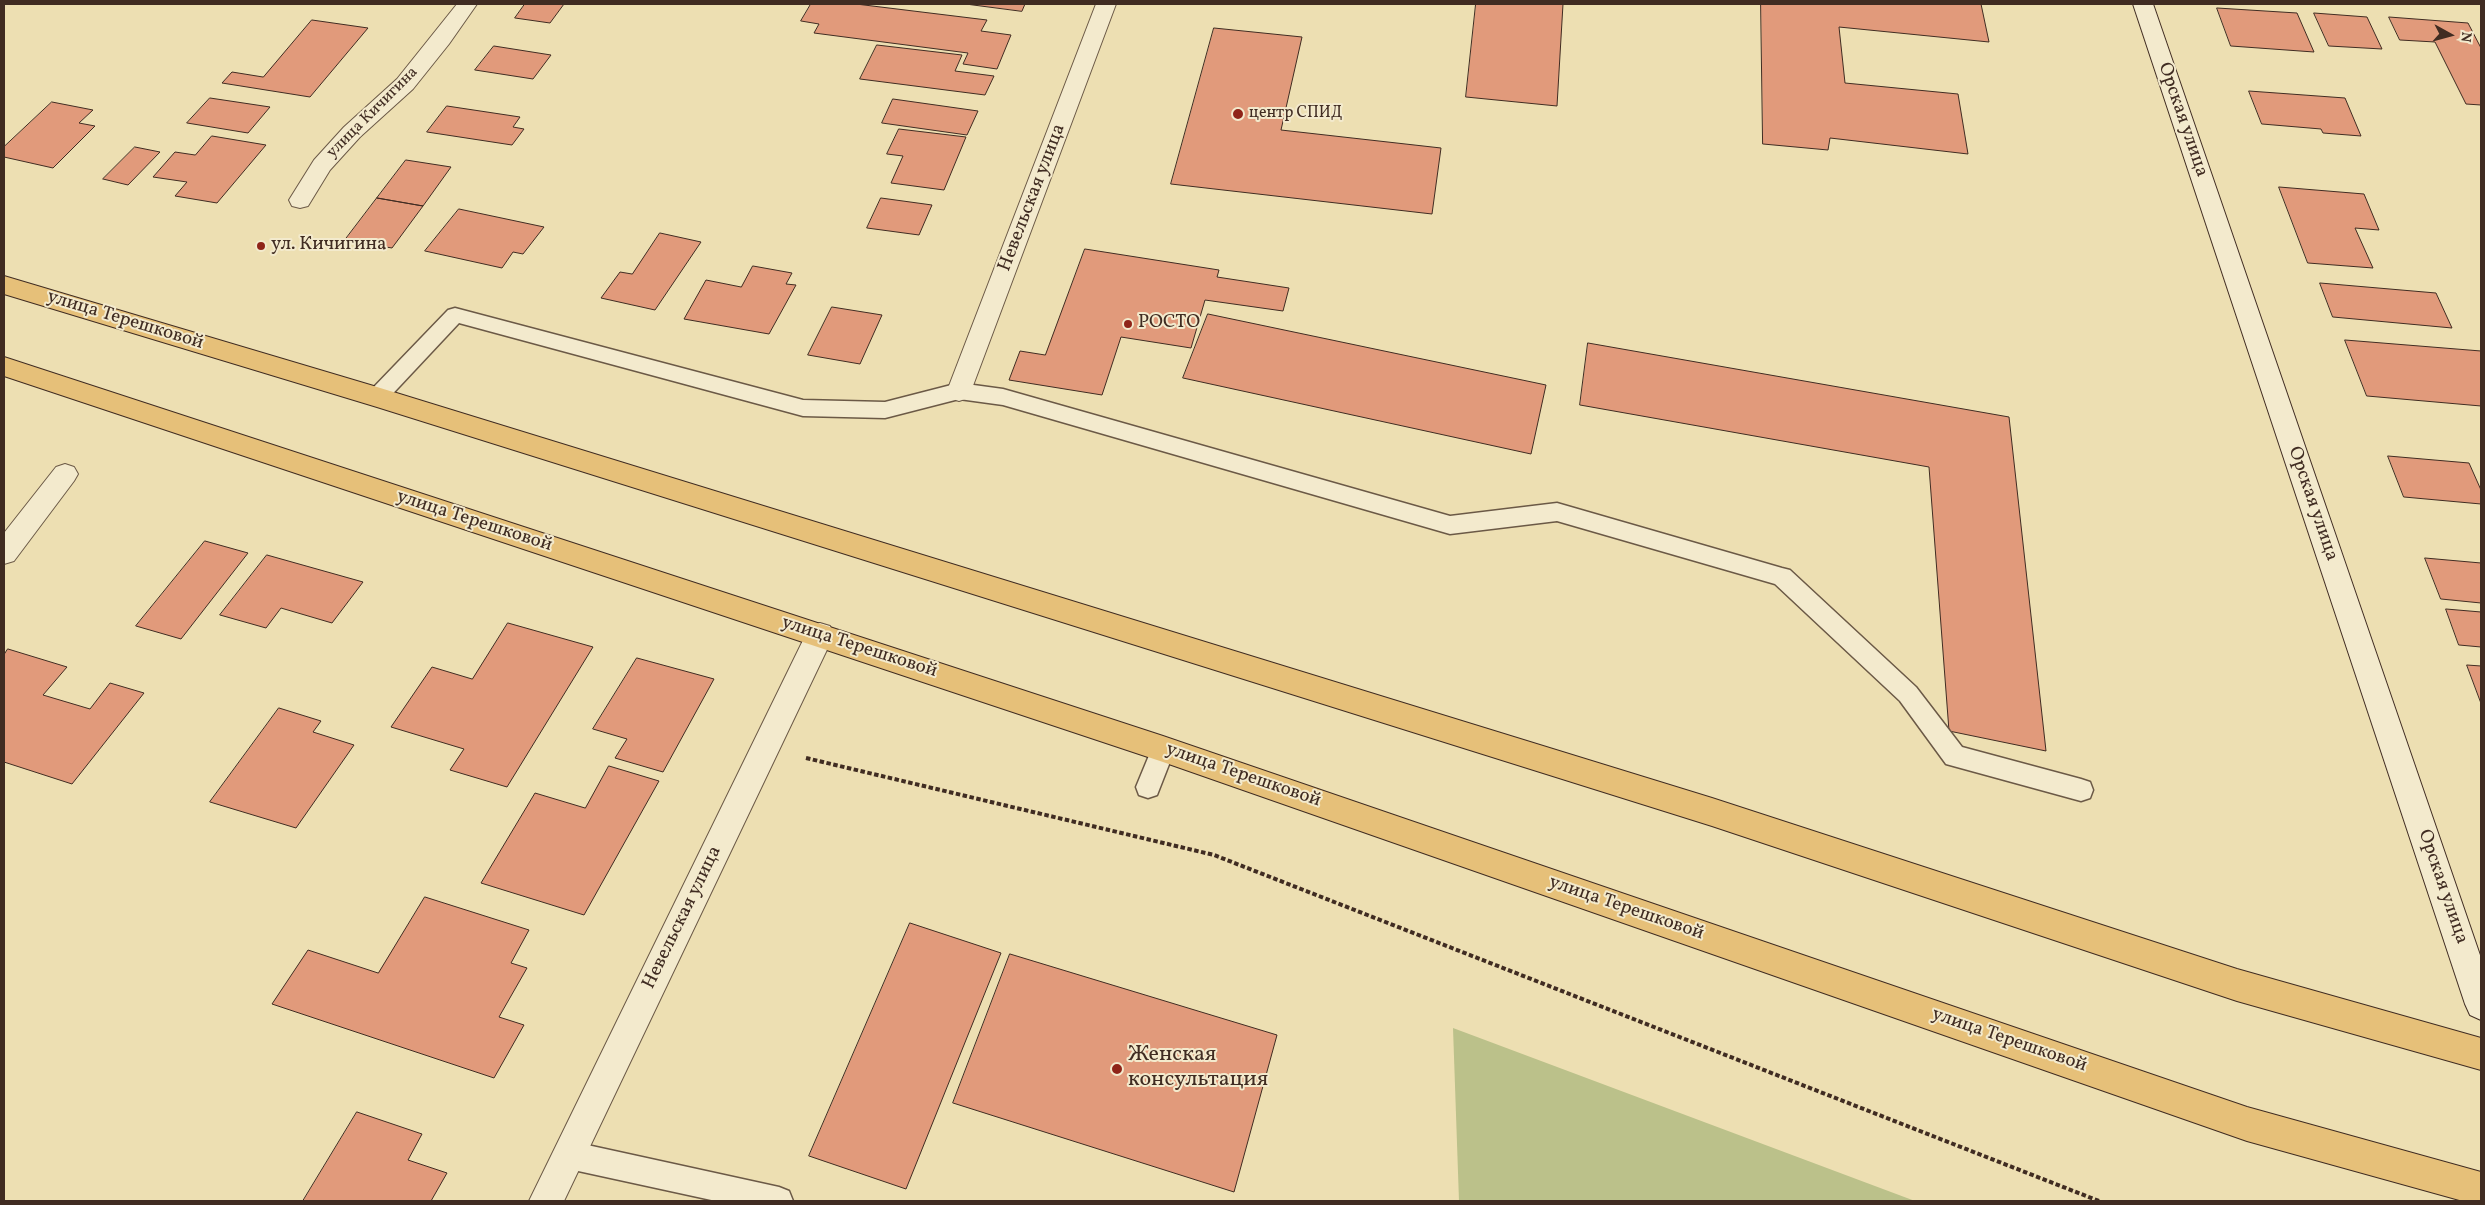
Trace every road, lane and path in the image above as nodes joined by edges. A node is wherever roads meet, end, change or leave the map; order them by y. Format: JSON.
{"nodes":[{"id":1,"x":468,"y":4,"type":"edge"},
{"id":2,"x":1106,"y":4,"type":"edge"},
{"id":3,"x":2143,"y":4,"type":"edge"},
{"id":4,"x":300,"y":200,"type":"dead end"},
{"id":5,"x":4,"y":285,"type":"edge"},
{"id":6,"x":4,"y":366,"type":"edge"},
{"id":7,"x":959,"y":391,"type":"junction"},
{"id":8,"x":377,"y":397,"type":"junction"},
{"id":9,"x":65,"y":474,"type":"dead end"},
{"id":10,"x":4,"y":553,"type":"edge"},
{"id":11,"x":820,"y":635,"type":"junction"},
{"id":12,"x":766,"y":748,"type":"junction"},
{"id":13,"x":1163,"y":748,"type":"junction"},
{"id":14,"x":1148,"y":787,"type":"dead end"},
{"id":15,"x":2081,"y":790,"type":"dead end"},
{"id":16,"x":2481,"y":1004,"type":"edge"},
{"id":17,"x":2481,"y":1054,"type":"edge"},
{"id":18,"x":568,"y":1155,"type":"junction"},
{"id":19,"x":2481,"y":1189,"type":"edge"},
{"id":20,"x":546,"y":1201,"type":"edge"},
{"id":21,"x":779,"y":1201,"type":"edge"},
{"id":22,"x":2099,"y":1201,"type":"edge"}],
"edges":[{"from":1,"to":4,"type":"street","name":"улица Кичигина"},
{"from":2,"to":7,"type":"street","name":"Невельская улица"},
{"from":3,"to":16,"type":"street","name":"Орская улица"},
{"from":5,"to":8,"type":"main road","name":"улица Терешковой"},
{"from":6,"to":11,"type":"main road","name":"улица Терешковой"},
{"from":7,"to":8,"type":"lane"},
{"from":7,"to":15,"type":"lane"},
{"from":8,"to":17,"type":"main road","name":"улица Терешковой"},
{"from":9,"to":10,"type":"street"},
{"from":11,"to":12,"type":"street","name":"Невельская улица"},
{"from":11,"to":13,"type":"main road","name":"улица Терешковой"},
{"from":12,"to":18,"type":"street","name":"Невельская улица"},
{"from":12,"to":22,"type":"path"},
{"from":13,"to":14,"type":"lane"},
{"from":13,"to":19,"type":"main road","name":"улица Терешковой"},
{"from":18,"to":20,"type":"street","name":"Невельская улица"},
{"from":18,"to":21,"type":"lane"}]}
